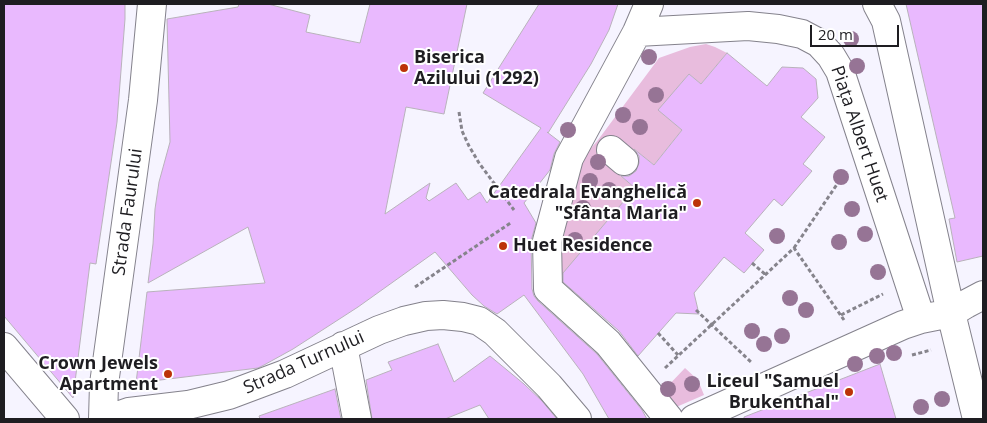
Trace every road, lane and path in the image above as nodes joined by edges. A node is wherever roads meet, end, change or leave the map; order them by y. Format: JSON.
{"nodes":[{"id":1,"x":152,"y":4,"type":"edge"},
{"id":2,"x":649,"y":4,"type":"edge"},
{"id":3,"x":877,"y":4,"type":"edge"},
{"id":4,"x":637,"y":32,"type":"junction"},
{"id":5,"x":459,"y":112,"type":"dead end"},
{"id":6,"x":865,"y":147,"type":"junction"},
{"id":7,"x":514,"y":210,"type":"dead end"},
{"id":8,"x":512,"y":222,"type":"dead end"},
{"id":9,"x":794,"y":248,"type":"junction"},
{"id":10,"x":752,"y":264,"type":"dead end"},
{"id":11,"x":766,"y":275,"type":"junction"},
{"id":12,"x":909,"y":283,"type":"junction"},
{"id":13,"x":412,"y":289,"type":"dead end"},
{"id":14,"x":983,"y":295,"type":"edge"},
{"id":15,"x":696,"y":310,"type":"dead end"},
{"id":16,"x":951,"y":313,"type":"junction"},
{"id":17,"x":841,"y":315,"type":"junction"},
{"id":18,"x":920,"y":319,"type":"junction"},
{"id":19,"x":712,"y":325,"type":"junction"},
{"id":20,"x":658,"y":333,"type":"dead end"},
{"id":21,"x":958,"y":343,"type":"junction"},
{"id":22,"x":861,"y":344,"type":"junction"},
{"id":23,"x":343,"y":346,"type":"junction"},
{"id":24,"x":4,"y":347,"type":"edge"},
{"id":25,"x":678,"y":355,"type":"junction"},
{"id":26,"x":905,"y":357,"type":"dead end"},
{"id":27,"x":773,"y":384,"type":"junction"},
{"id":28,"x":643,"y":387,"type":"junction"},
{"id":29,"x":65,"y":419,"type":"edge"},
{"id":30,"x":103,"y":419,"type":"edge"},
{"id":31,"x":108,"y":419,"type":"edge"},
{"id":32,"x":357,"y":419,"type":"edge"},
{"id":33,"x":577,"y":419,"type":"edge"},
{"id":34,"x":669,"y":419,"type":"edge"},
{"id":35,"x":694,"y":419,"type":"edge"},
{"id":36,"x":977,"y":419,"type":"edge"}],
"edges":[{"from":1,"to":30,"type":"street","name":"Strada Faurului"},
{"from":2,"to":4,"type":"street"},
{"from":3,"to":16,"type":"street"},
{"from":4,"to":6,"type":"street","name":"Piața Albert Huet"},
{"from":4,"to":28,"type":"street"},
{"from":5,"to":7,"type":"path"},
{"from":6,"to":9,"type":"path"},
{"from":6,"to":12,"type":"street","name":"Piața Albert Huet"},
{"from":8,"to":13,"type":"path"},
{"from":9,"to":11,"type":"path"},
{"from":9,"to":17,"type":"path"},
{"from":10,"to":11,"type":"path"},
{"from":11,"to":19,"type":"path"},
{"from":12,"to":17,"type":"path"},
{"from":12,"to":18,"type":"street","name":"Piața Albert Huet"},
{"from":14,"to":16,"type":"street"},
{"from":15,"to":19,"type":"path"},
{"from":16,"to":18,"type":"street"},
{"from":16,"to":21,"type":"street"},
{"from":17,"to":22,"type":"path"},
{"from":18,"to":22,"type":"street"},
{"from":19,"to":25,"type":"path"},
{"from":19,"to":27,"type":"path"},
{"from":20,"to":25,"type":"path"},
{"from":21,"to":26,"type":"path"},
{"from":21,"to":36,"type":"street"},
{"from":22,"to":27,"type":"street"},
{"from":23,"to":31,"type":"street","name":"Strada Turnului"},
{"from":23,"to":32,"type":"street"},
{"from":23,"to":33,"type":"street","name":"Strada Turnului"},
{"from":24,"to":29,"type":"street"},
{"from":25,"to":28,"type":"path"},
{"from":27,"to":35,"type":"street"},
{"from":28,"to":34,"type":"street"}]}
